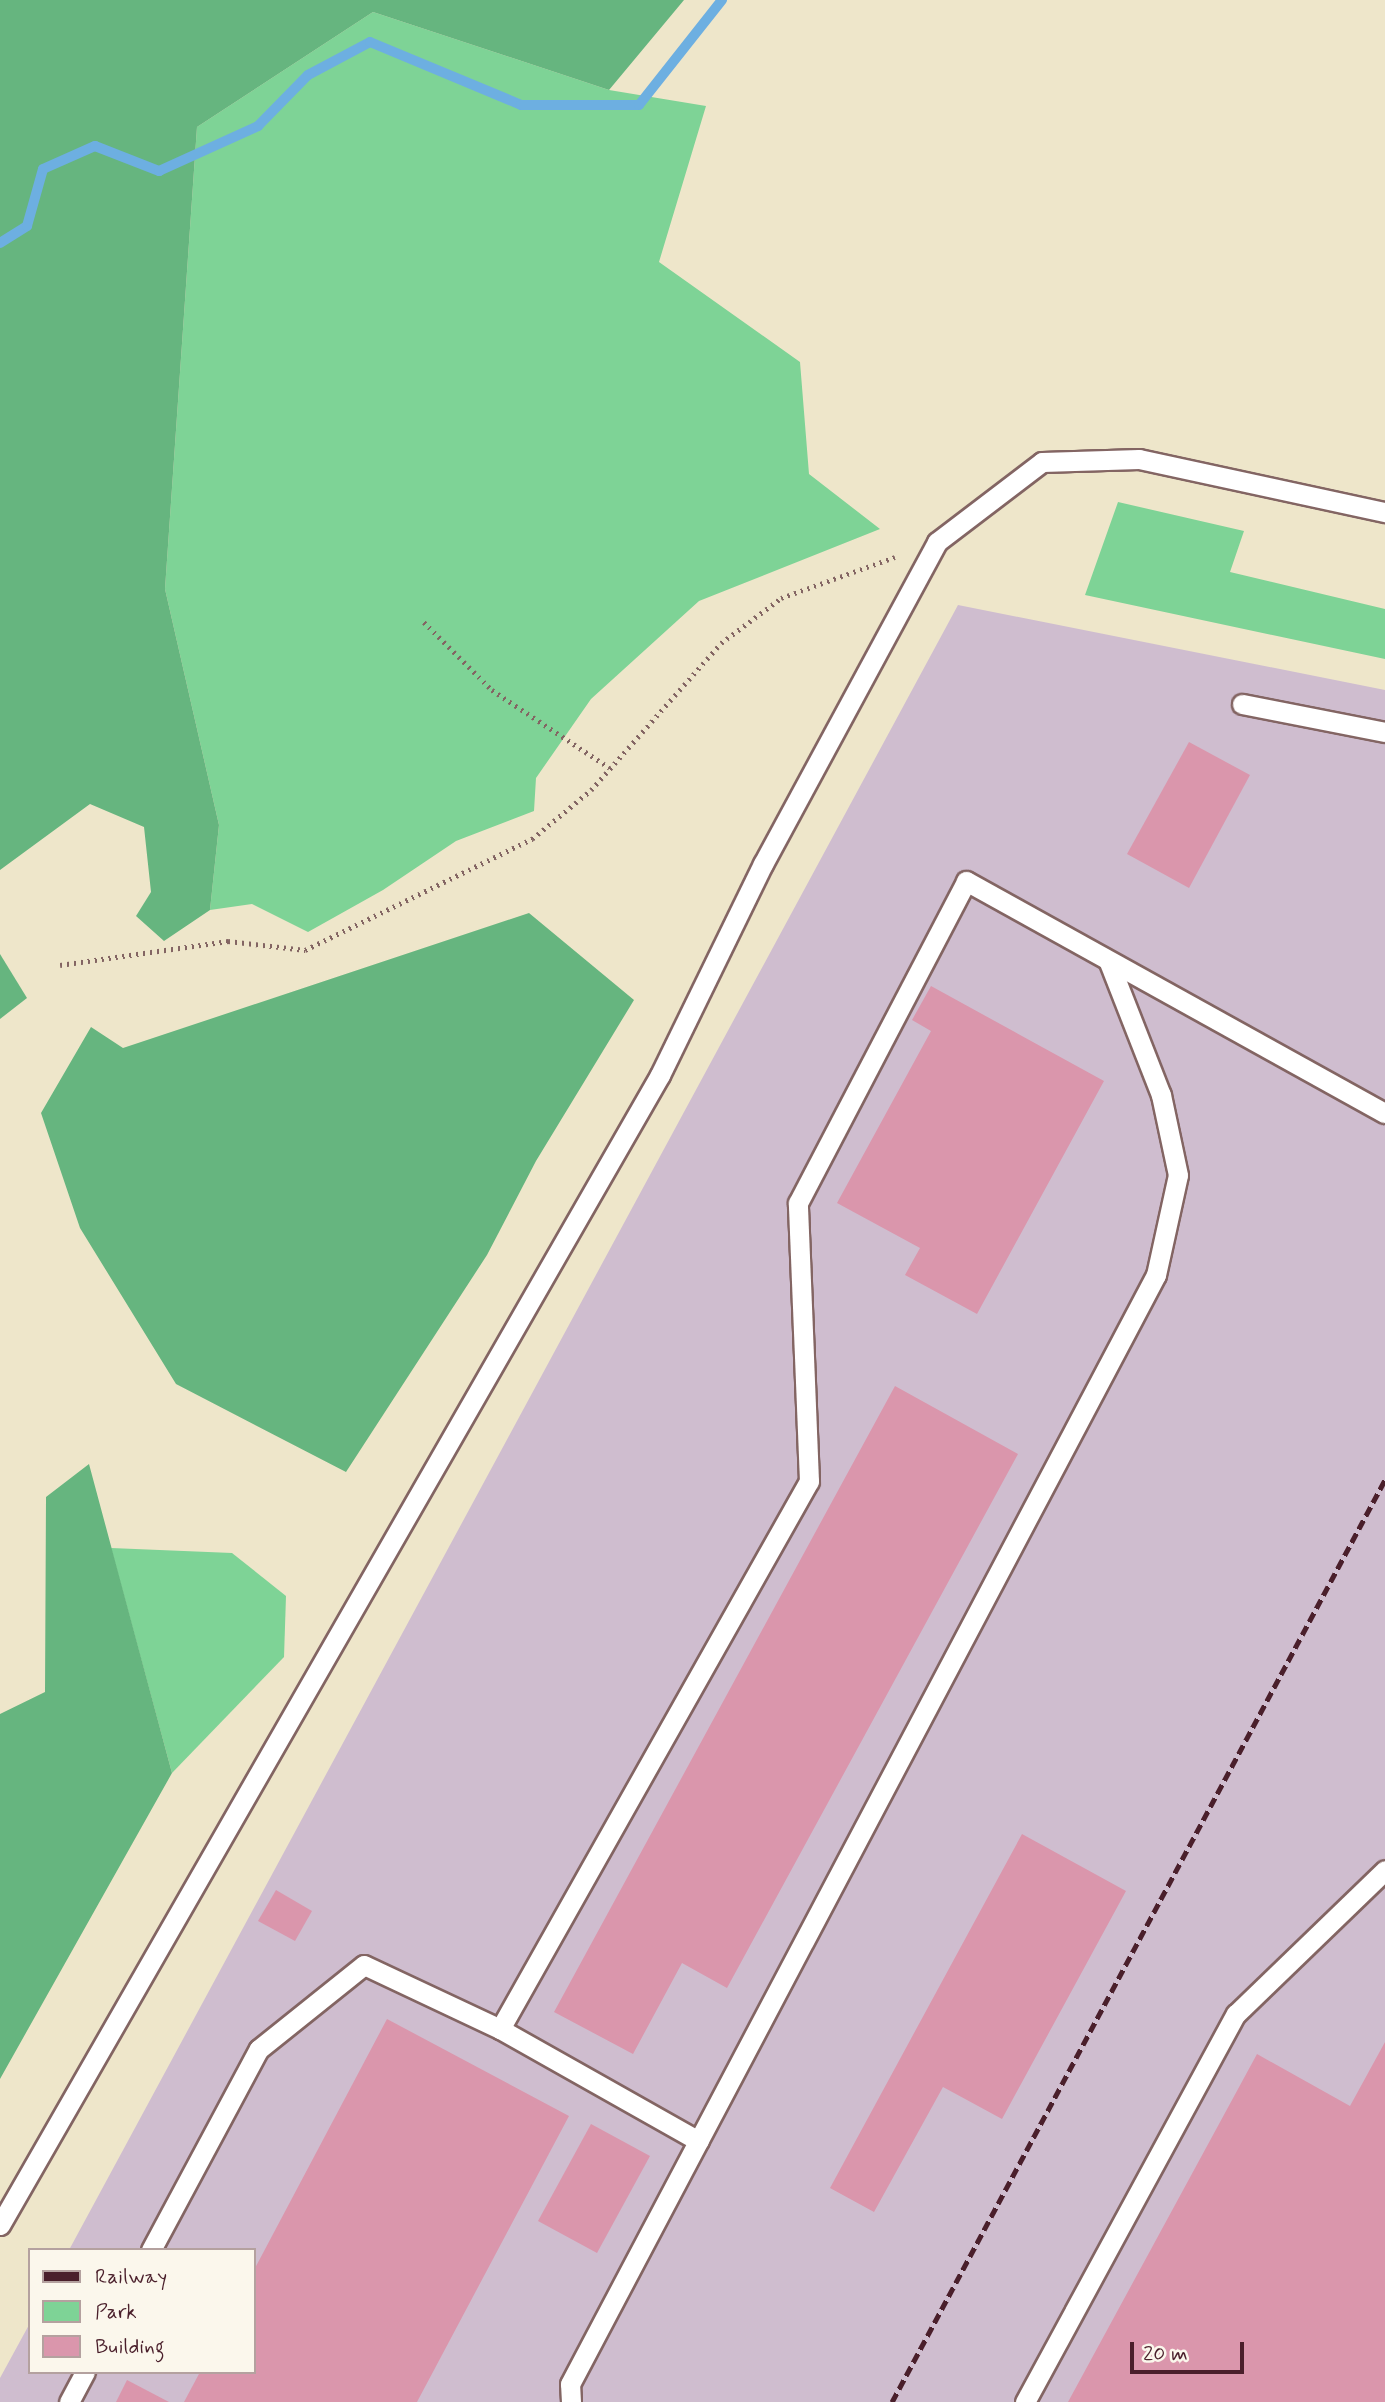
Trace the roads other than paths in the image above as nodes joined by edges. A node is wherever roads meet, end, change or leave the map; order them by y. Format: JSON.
{"nodes":[{"id":1,"x":1385,"y":512,"type":"edge"},
{"id":2,"x":1242,"y":704,"type":"dead end"},
{"id":3,"x":1385,"y":732,"type":"edge"},
{"id":4,"x":1109,"y":962,"type":"junction"},
{"id":5,"x":1385,"y":1113,"type":"edge"},
{"id":6,"x":1385,"y":1870,"type":"edge"},
{"id":7,"x":500,"y":2029,"type":"junction"},
{"id":8,"x":699,"y":2141,"type":"junction"},
{"id":9,"x":0,"y":2225,"type":"edge"},
{"id":10,"x":152,"y":2248,"type":"edge"},
{"id":11,"x":84,"y":2374,"type":"edge"},
{"id":12,"x":69,"y":2402,"type":"edge"},
{"id":13,"x":571,"y":2402,"type":"edge"},
{"id":14,"x":1025,"y":2402,"type":"edge"}],
"edges":[{"from":1,"to":9,"type":"lane"},
{"from":2,"to":3,"type":"lane"},
{"from":4,"to":5,"type":"lane"},
{"from":4,"to":7,"type":"lane"},
{"from":4,"to":8,"type":"lane"},
{"from":6,"to":14,"type":"lane"},
{"from":7,"to":8,"type":"lane"},
{"from":7,"to":10,"type":"lane"},
{"from":8,"to":13,"type":"lane"},
{"from":11,"to":12,"type":"lane"}]}
